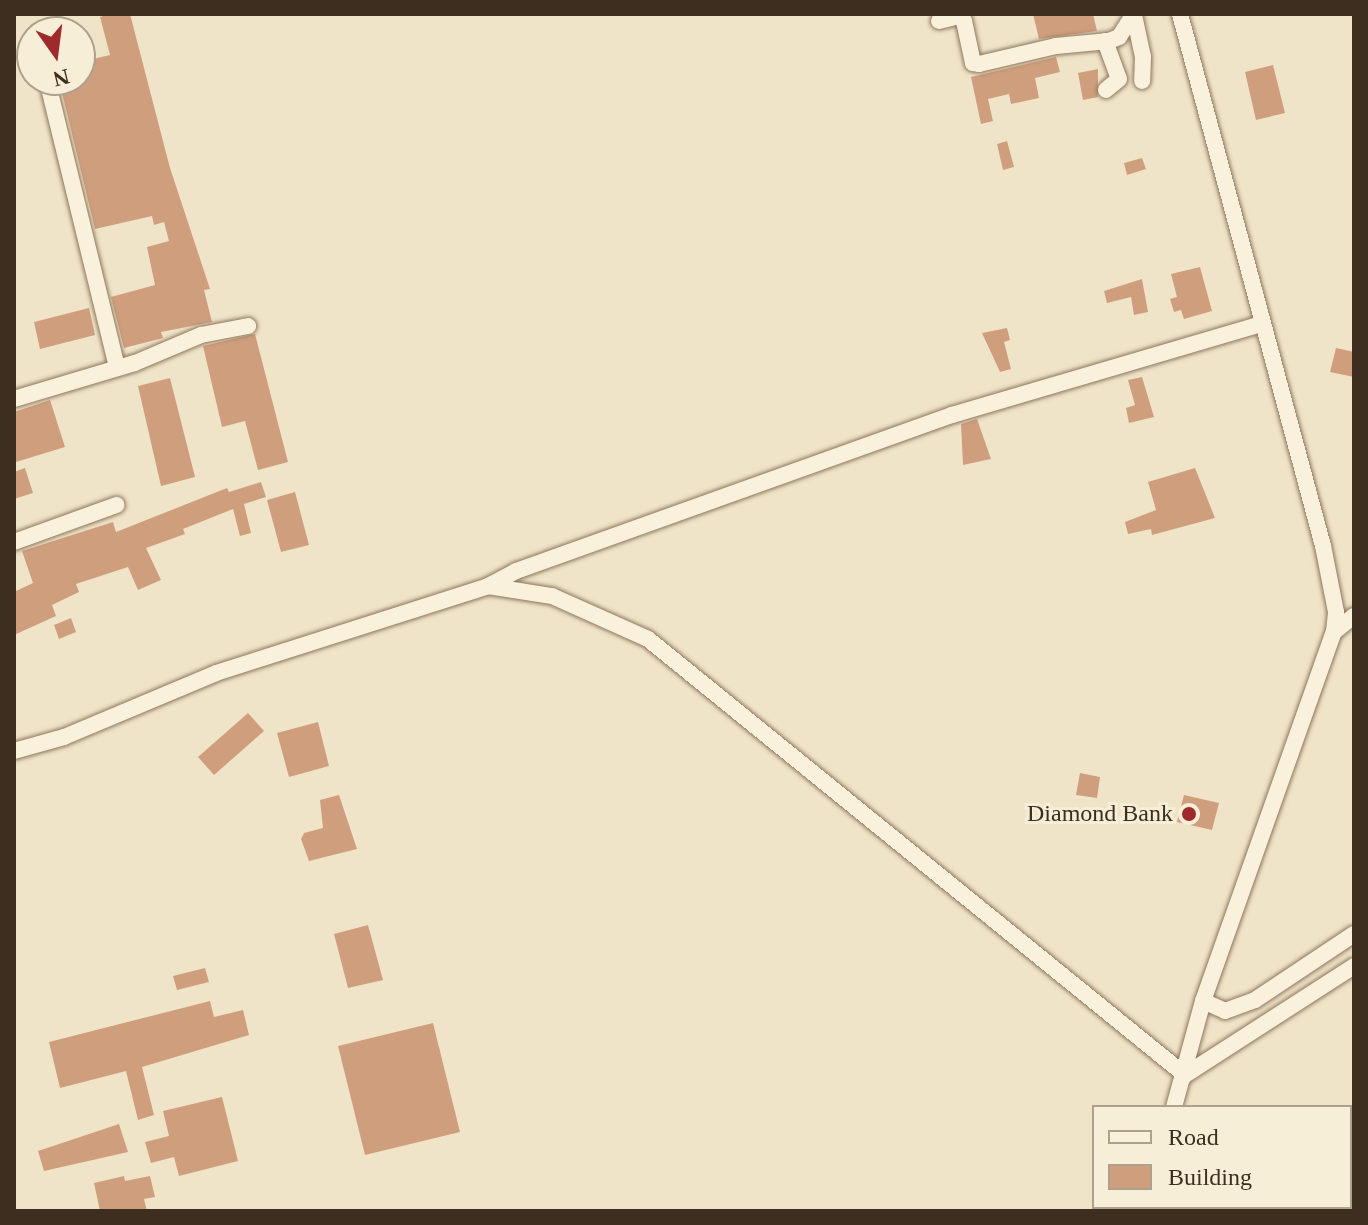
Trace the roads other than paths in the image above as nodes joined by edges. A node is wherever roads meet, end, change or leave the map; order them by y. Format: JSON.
{"nodes":[{"id":1,"x":1134,"y":14,"type":"edge"},
{"id":2,"x":1180,"y":14,"type":"edge"},
{"id":3,"x":939,"y":21,"type":"dead end"},
{"id":4,"x":1105,"y":41,"type":"junction"},
{"id":5,"x":1142,"y":81,"type":"dead end"},
{"id":6,"x":1106,"y":90,"type":"dead end"},
{"id":7,"x":51,"y":96,"type":"edge"},
{"id":8,"x":1261,"y":324,"type":"junction"},
{"id":9,"x":248,"y":326,"type":"dead end"},
{"id":10,"x":117,"y":368,"type":"junction"},
{"id":11,"x":14,"y":399,"type":"edge"},
{"id":12,"x":116,"y":505,"type":"dead end"},
{"id":13,"x":14,"y":542,"type":"edge"},
{"id":14,"x":488,"y":586,"type":"junction"},
{"id":15,"x":1354,"y":616,"type":"edge"},
{"id":16,"x":1334,"y":632,"type":"junction"},
{"id":17,"x":14,"y":751,"type":"edge"},
{"id":18,"x":1354,"y":934,"type":"edge"},
{"id":19,"x":1354,"y":966,"type":"edge"},
{"id":20,"x":1203,"y":1001,"type":"junction"},
{"id":21,"x":1185,"y":1075,"type":"junction"},
{"id":22,"x":1175,"y":1105,"type":"edge"}],
"edges":[{"from":1,"to":4,"type":"street"},
{"from":1,"to":5,"type":"street"},
{"from":2,"to":8,"type":"street"},
{"from":3,"to":4,"type":"street"},
{"from":4,"to":6,"type":"street"},
{"from":7,"to":10,"type":"street"},
{"from":8,"to":14,"type":"street"},
{"from":8,"to":16,"type":"street"},
{"from":9,"to":10,"type":"street"},
{"from":10,"to":11,"type":"street"},
{"from":12,"to":13,"type":"street"},
{"from":14,"to":17,"type":"street"},
{"from":14,"to":21,"type":"street"},
{"from":15,"to":16,"type":"street"},
{"from":16,"to":20,"type":"street"},
{"from":18,"to":20,"type":"street"},
{"from":19,"to":21,"type":"street"},
{"from":20,"to":21,"type":"street"},
{"from":21,"to":22,"type":"street"}]}
